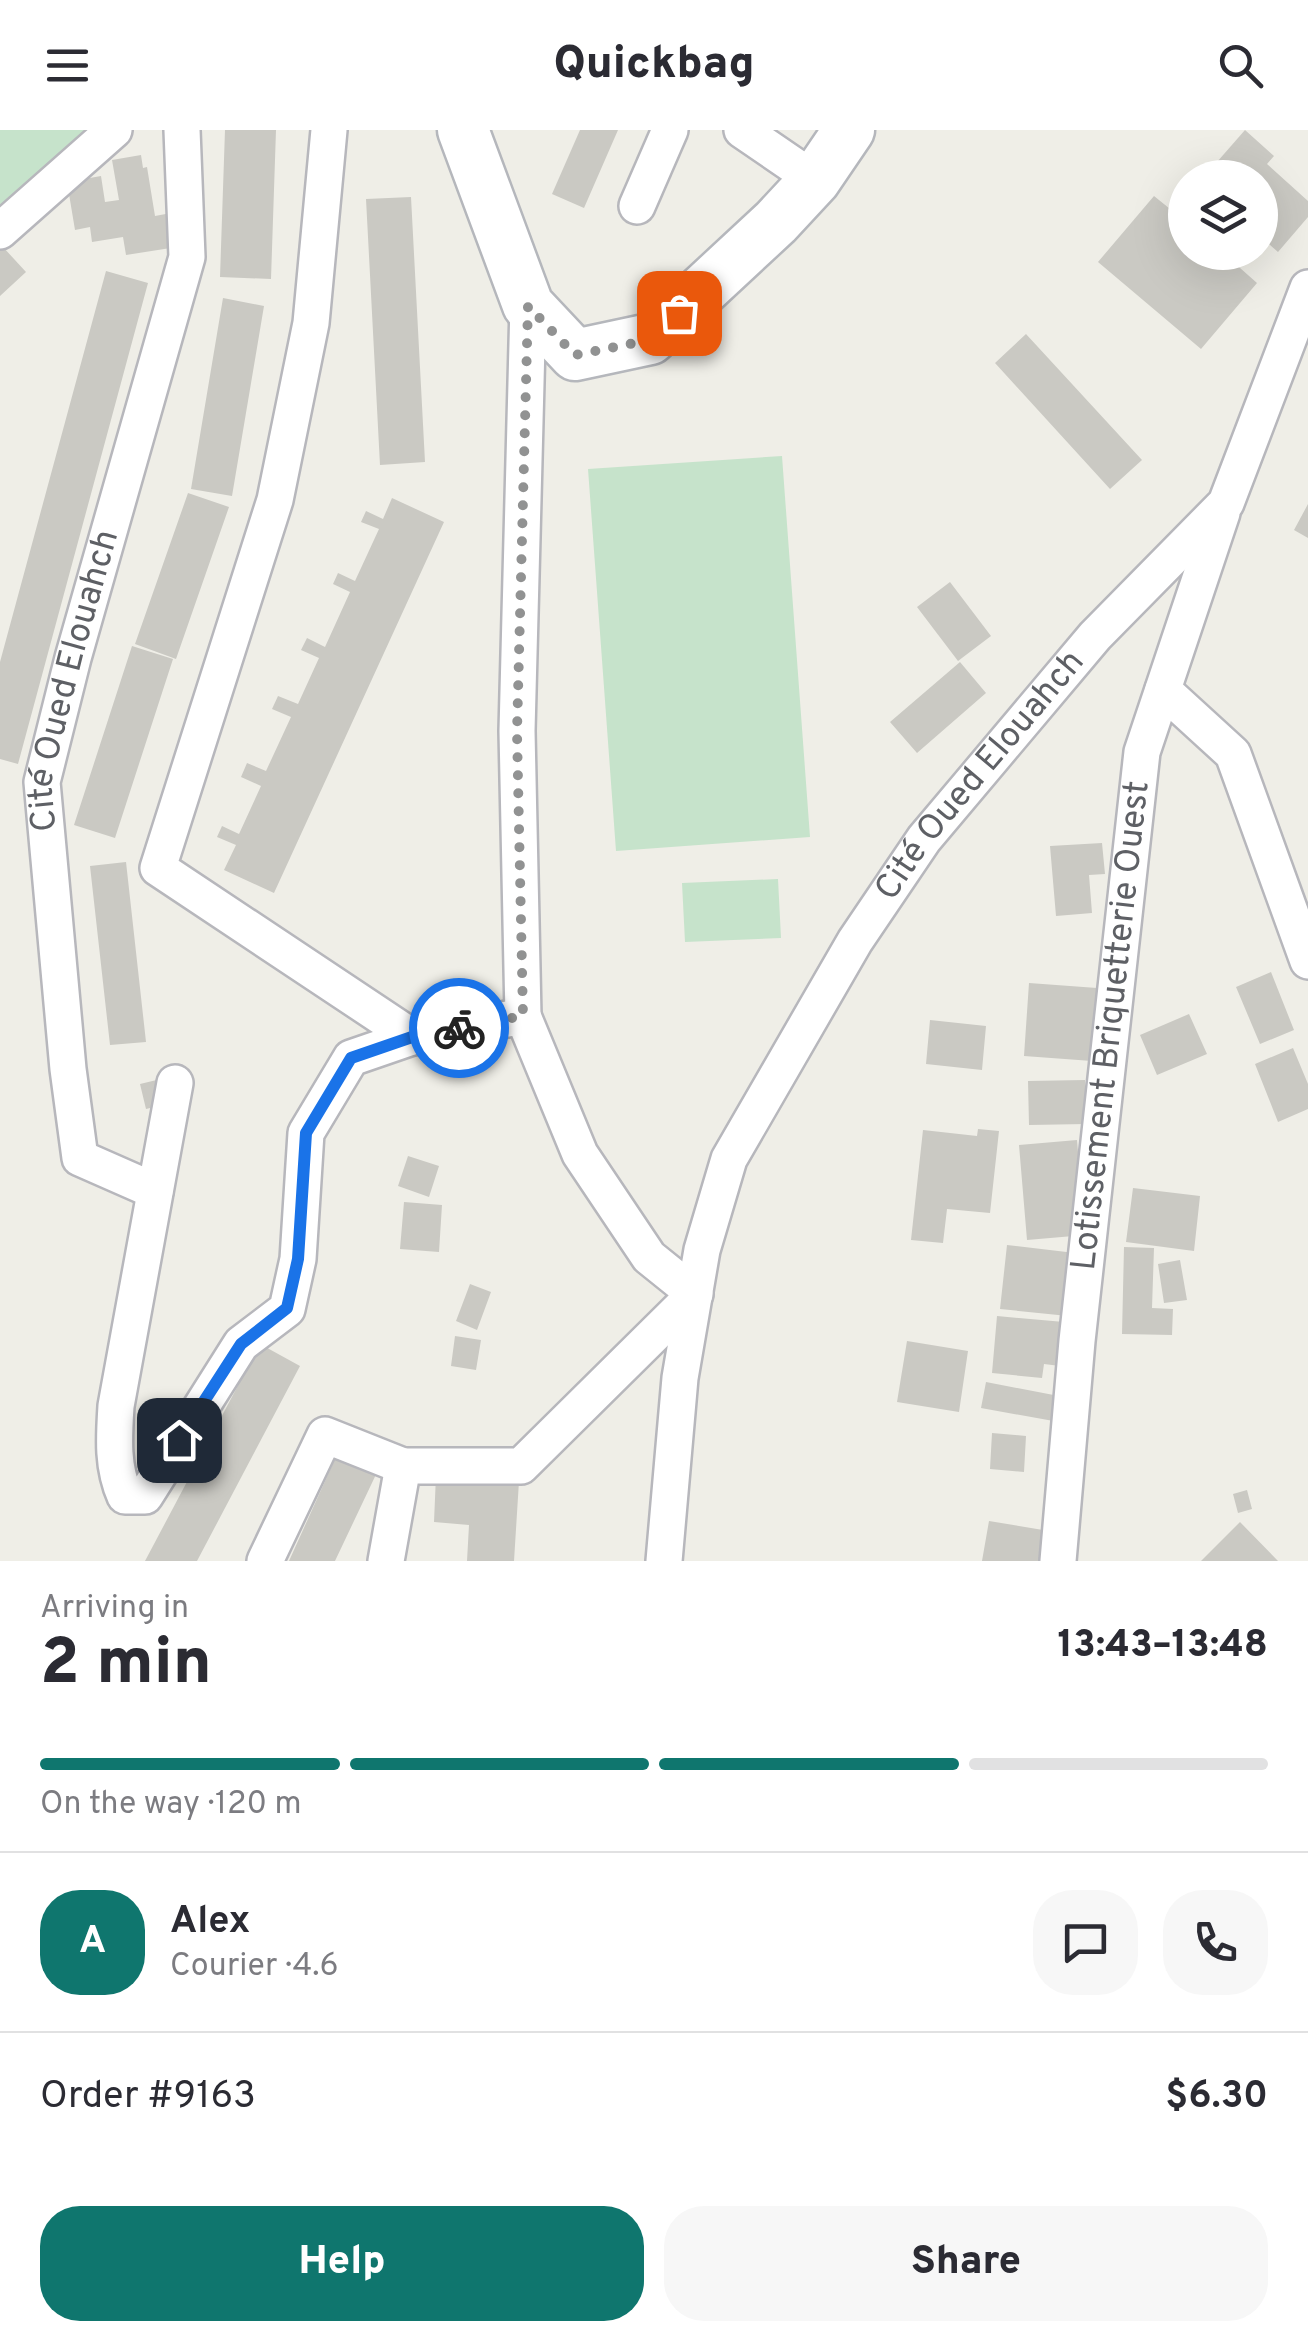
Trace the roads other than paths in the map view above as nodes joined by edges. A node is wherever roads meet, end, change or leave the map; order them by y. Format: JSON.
{"nodes":[{"id":1,"x":114,"y":130,"type":"edge"},
{"id":2,"x":182,"y":130,"type":"edge"},
{"id":3,"x":330,"y":130,"type":"edge"},
{"id":4,"x":463,"y":130,"type":"edge"},
{"id":5,"x":670,"y":130,"type":"edge"},
{"id":6,"x":742,"y":130,"type":"edge"},
{"id":7,"x":846,"y":131,"type":"edge"},
{"id":8,"x":815,"y":180,"type":"junction"},
{"id":9,"x":637,"y":206,"type":"dead end"},
{"id":10,"x":0,"y":231,"type":"edge"},
{"id":11,"x":1308,"y":288,"type":"edge"},
{"id":12,"x":528,"y":306,"type":"junction"},
{"id":13,"x":1226,"y":503,"type":"junction"},
{"id":14,"x":1163,"y":690,"type":"junction"},
{"id":15,"x":1308,"y":960,"type":"edge"},
{"id":16,"x":523,"y":1016,"type":"junction"},
{"id":17,"x":412,"y":1037,"type":"junction"},
{"id":18,"x":175,"y":1083,"type":"dead end"},
{"id":19,"x":155,"y":1192,"type":"junction"},
{"id":20,"x":695,"y":1294,"type":"junction"},
{"id":21,"x":403,"y":1466,"type":"junction"},
{"id":22,"x":265,"y":1561,"type":"edge"},
{"id":23,"x":386,"y":1561,"type":"edge"},
{"id":24,"x":664,"y":1561,"type":"edge"},
{"id":25,"x":1058,"y":1561,"type":"edge"}],
"edges":[{"from":1,"to":10,"type":"street"},
{"from":2,"to":19,"type":"street","name":"Cité Oued Elouahch"},
{"from":3,"to":17,"type":"street"},
{"from":4,"to":12,"type":"main road"},
{"from":5,"to":9,"type":"street"},
{"from":6,"to":8,"type":"street"},
{"from":7,"to":8,"type":"main road"},
{"from":8,"to":12,"type":"main road"},
{"from":11,"to":13,"type":"street","name":"Cité Oued Elouahch"},
{"from":12,"to":16,"type":"street"},
{"from":13,"to":14,"type":"street","name":"Lotissement Briquetterie Ouest"},
{"from":13,"to":20,"type":"street","name":"Cité Oued Elouahch"},
{"from":14,"to":15,"type":"street"},
{"from":14,"to":25,"type":"street","name":"Lotissement Briquetterie Ouest"},
{"from":16,"to":17,"type":"street"},
{"from":16,"to":20,"type":"street"},
{"from":17,"to":19,"type":"street"},
{"from":18,"to":19,"type":"street"},
{"from":20,"to":21,"type":"street"},
{"from":20,"to":24,"type":"street","name":"Cité Oued Elouahch"},
{"from":21,"to":22,"type":"street"},
{"from":21,"to":23,"type":"street"}]}
